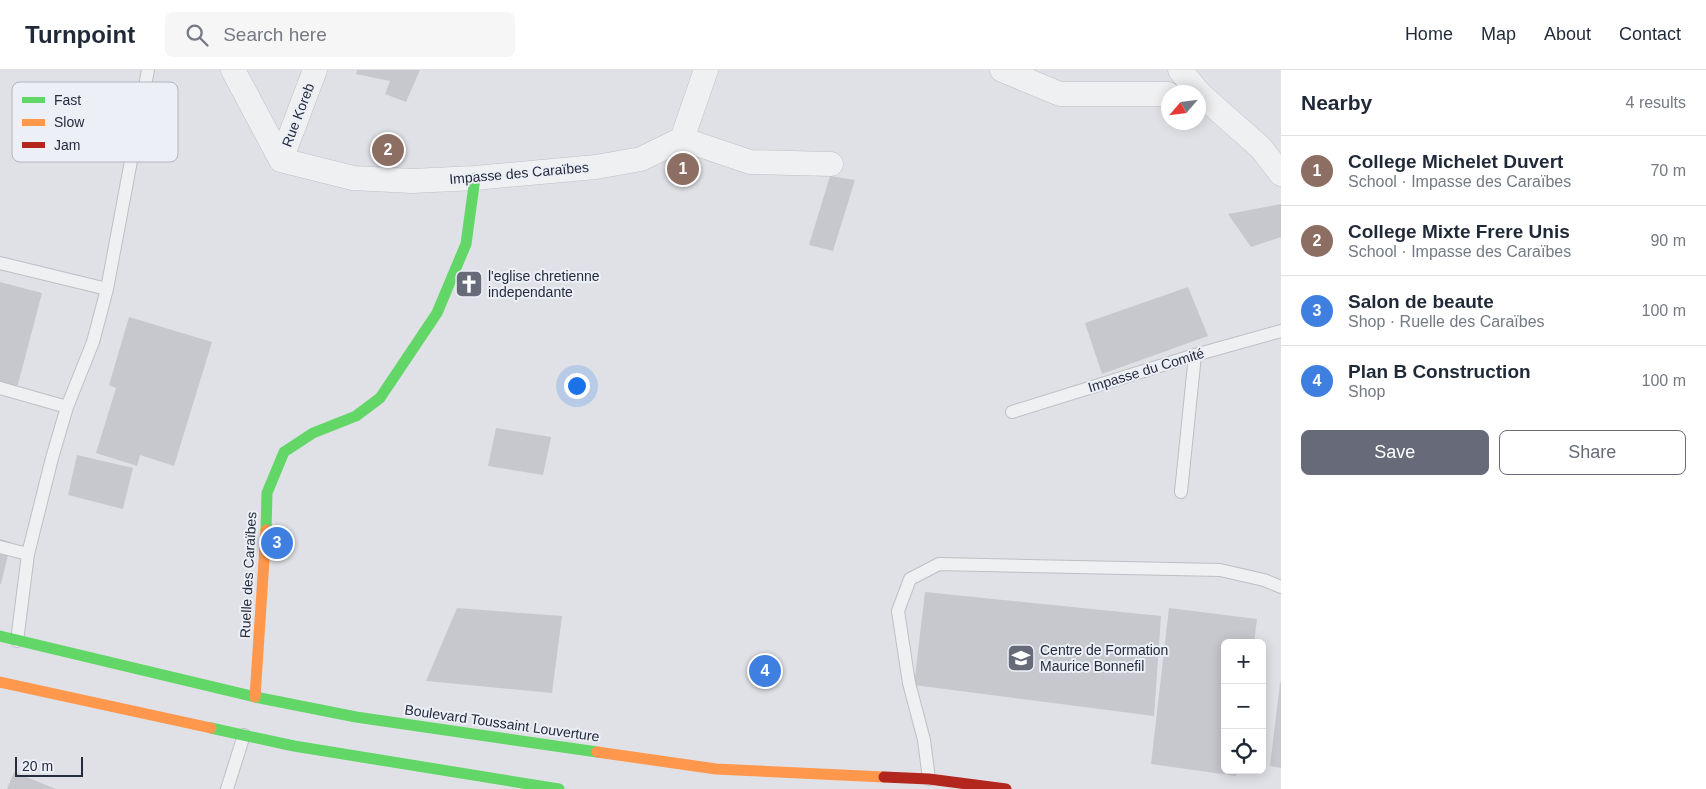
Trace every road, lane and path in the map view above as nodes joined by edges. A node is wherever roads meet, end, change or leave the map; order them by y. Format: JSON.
{"nodes":[{"id":1,"x":232,"y":70,"type":"edge"},
{"id":2,"x":316,"y":70,"type":"edge"},
{"id":3,"x":706,"y":70,"type":"edge"},
{"id":4,"x":1002,"y":70,"type":"edge"},
{"id":5,"x":1180,"y":70,"type":"edge"},
{"id":6,"x":1192,"y":85,"type":"edge"},
{"id":7,"x":1161,"y":94,"type":"edge"},
{"id":8,"x":1206,"y":99,"type":"edge"},
{"id":9,"x":682,"y":139,"type":"junction"},
{"id":10,"x":1271,"y":151,"type":"edge"},
{"id":11,"x":281,"y":160,"type":"junction"},
{"id":12,"x":131,"y":162,"type":"edge"},
{"id":13,"x":831,"y":164,"type":"dead end"},
{"id":14,"x":1281,"y":174,"type":"edge"},
{"id":15,"x":475,"y":178,"type":"junction"},
{"id":16,"x":0,"y":263,"type":"edge"},
{"id":17,"x":107,"y":289,"type":"junction"},
{"id":18,"x":1281,"y":331,"type":"edge"},
{"id":19,"x":1195,"y":355,"type":"junction"},
{"id":20,"x":0,"y":388,"type":"edge"},
{"id":21,"x":68,"y":407,"type":"junction"},
{"id":22,"x":1012,"y":412,"type":"dead end"},
{"id":23,"x":1181,"y":492,"type":"dead end"},
{"id":24,"x":0,"y":547,"type":"edge"},
{"id":25,"x":28,"y":554,"type":"junction"},
{"id":26,"x":1281,"y":587,"type":"edge"},
{"id":27,"x":0,"y":636,"type":"edge"},
{"id":28,"x":15,"y":645,"type":"junction"},
{"id":29,"x":3,"y":684,"type":"edge"},
{"id":30,"x":255,"y":697,"type":"junction"},
{"id":31,"x":244,"y":735,"type":"junction"},
{"id":32,"x":929,"y":779,"type":"junction"},
{"id":33,"x":227,"y":789,"type":"edge"},
{"id":34,"x":559,"y":789,"type":"edge"},
{"id":35,"x":1006,"y":789,"type":"edge"}],
"edges":[{"from":1,"to":11,"type":"street"},
{"from":2,"to":11,"type":"street","name":"Rue Koreb"},
{"from":3,"to":9,"type":"street"},
{"from":4,"to":7,"type":"street"},
{"from":5,"to":6,"type":"street"},
{"from":8,"to":10,"type":"street"},
{"from":9,"to":13,"type":"street"},
{"from":9,"to":15,"type":"street","name":"Impasse des Caraïbes"},
{"from":10,"to":14,"type":"street"},
{"from":11,"to":15,"type":"street","name":"Impasse des Caraïbes"},
{"from":12,"to":17,"type":"lane"},
{"from":15,"to":30,"type":"main road","name":"Ruelle des Caraïbes"},
{"from":16,"to":17,"type":"lane"},
{"from":17,"to":21,"type":"lane"},
{"from":18,"to":19,"type":"lane","name":"Impasse du Comité"},
{"from":19,"to":22,"type":"lane","name":"Impasse du Comité"},
{"from":19,"to":23,"type":"lane"},
{"from":20,"to":21,"type":"lane"},
{"from":21,"to":25,"type":"lane"},
{"from":24,"to":25,"type":"lane"},
{"from":25,"to":28,"type":"lane"},
{"from":26,"to":32,"type":"lane"},
{"from":27,"to":28,"type":"main road","name":"Boulevard Toussaint Louverture"},
{"from":28,"to":30,"type":"main road","name":"Boulevard Toussaint Louverture"},
{"from":29,"to":31,"type":"main road"},
{"from":30,"to":32,"type":"main road","name":"Boulevard Toussaint Louverture"},
{"from":31,"to":33,"type":"lane"},
{"from":31,"to":34,"type":"main road"},
{"from":32,"to":35,"type":"main road","name":"Boulevard Toussaint Louverture"}]}
